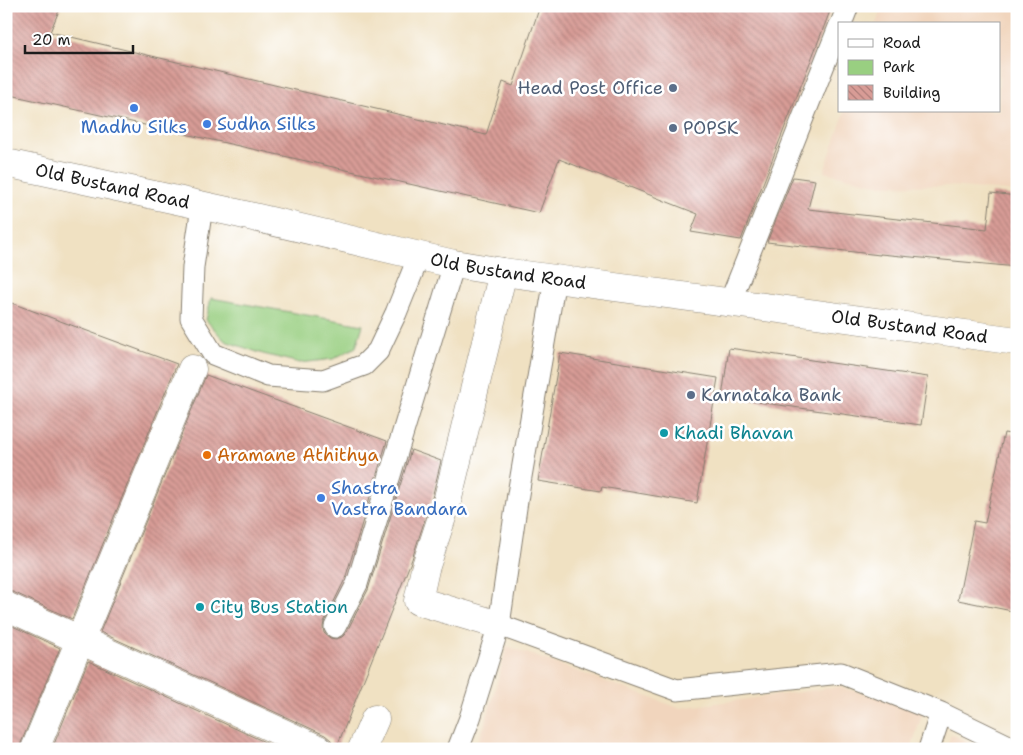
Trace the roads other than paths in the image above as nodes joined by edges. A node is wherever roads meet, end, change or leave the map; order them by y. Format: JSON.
{"nodes":[{"id":1,"x":848,"y":6,"type":"edge"},
{"id":2,"x":842,"y":22,"type":"edge"},
{"id":3,"x":838,"y":30,"type":"edge"},
{"id":4,"x":6,"y":163,"type":"edge"},
{"id":5,"x":202,"y":207,"type":"junction"},
{"id":6,"x":419,"y":256,"type":"junction"},
{"id":7,"x":454,"y":264,"type":"junction"},
{"id":8,"x":504,"y":272,"type":"junction"},
{"id":9,"x":555,"y":279,"type":"junction"},
{"id":10,"x":730,"y":302,"type":"junction"},
{"id":11,"x":1017,"y":341,"type":"edge"},
{"id":12,"x":192,"y":369,"type":"dead end"},
{"id":13,"x":6,"y":606,"type":"edge"},
{"id":14,"x":499,"y":624,"type":"junction"},
{"id":15,"x":335,"y":627,"type":"dead end"},
{"id":16,"x":80,"y":639,"type":"junction"},
{"id":17,"x":941,"y":713,"type":"junction"},
{"id":18,"x":375,"y":718,"type":"dead end"},
{"id":19,"x":35,"y":749,"type":"edge"},
{"id":20,"x":318,"y":749,"type":"edge"},
{"id":21,"x":362,"y":749,"type":"edge"},
{"id":22,"x":458,"y":749,"type":"edge"},
{"id":23,"x":929,"y":749,"type":"edge"},
{"id":24,"x":1015,"y":749,"type":"edge"}],
"edges":[{"from":1,"to":2,"type":"lane"},
{"from":3,"to":10,"type":"lane"},
{"from":4,"to":5,"type":"street","name":"Old Bustand Road"},
{"from":5,"to":6,"type":"street","name":"Old Bustand Road"},
{"from":5,"to":6,"type":"lane"},
{"from":6,"to":7,"type":"street","name":"Old Bustand Road"},
{"from":7,"to":8,"type":"street","name":"Old Bustand Road"},
{"from":7,"to":15,"type":"lane"},
{"from":8,"to":9,"type":"street","name":"Old Bustand Road"},
{"from":8,"to":14,"type":"street"},
{"from":9,"to":10,"type":"street","name":"Old Bustand Road"},
{"from":9,"to":14,"type":"lane"},
{"from":10,"to":11,"type":"street","name":"Old Bustand Road"},
{"from":12,"to":16,"type":"street"},
{"from":13,"to":16,"type":"street"},
{"from":14,"to":17,"type":"lane"},
{"from":14,"to":22,"type":"lane"},
{"from":16,"to":19,"type":"street"},
{"from":16,"to":20,"type":"street"},
{"from":17,"to":23,"type":"lane"},
{"from":17,"to":24,"type":"lane"},
{"from":18,"to":21,"type":"street"}]}
